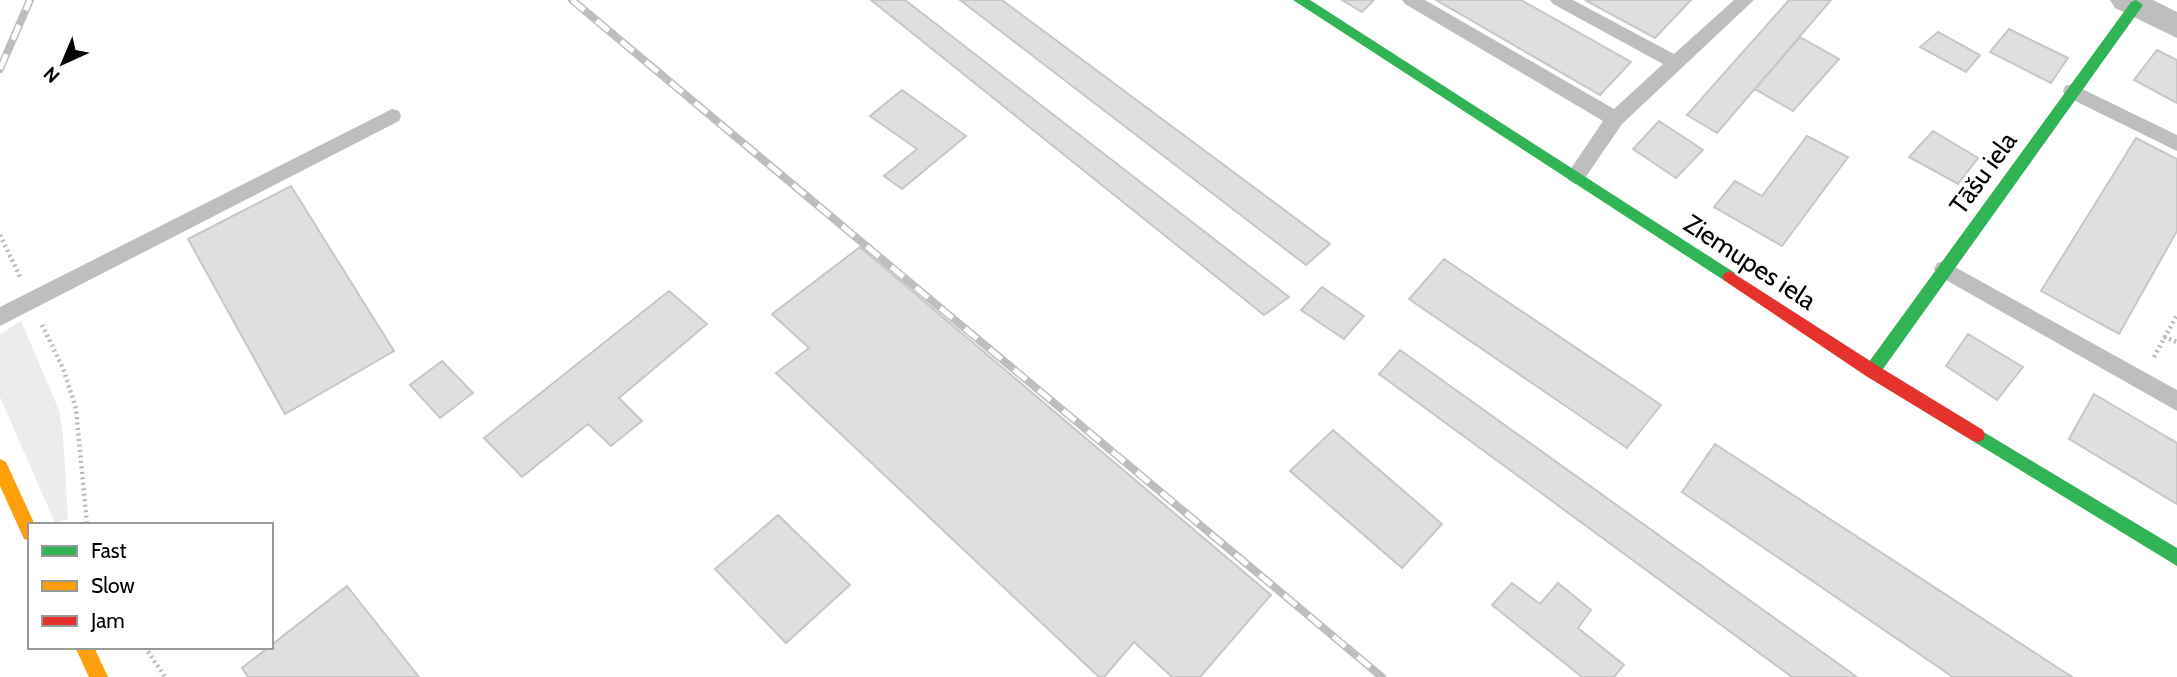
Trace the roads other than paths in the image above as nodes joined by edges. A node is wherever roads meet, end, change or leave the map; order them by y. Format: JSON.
{"nodes":[{"id":1,"x":1300,"y":0,"type":"edge"},
{"id":2,"x":1411,"y":0,"type":"edge"},
{"id":3,"x":1559,"y":0,"type":"edge"},
{"id":4,"x":1745,"y":0,"type":"edge"},
{"id":5,"x":2131,"y":2,"type":"edge"},
{"id":6,"x":2177,"y":26,"type":"edge"},
{"id":7,"x":1676,"y":63,"type":"junction"},
{"id":8,"x":2073,"y":92,"type":"junction"},
{"id":9,"x":392,"y":116,"type":"dead end"},
{"id":10,"x":1615,"y":119,"type":"junction"},
{"id":11,"x":2177,"y":144,"type":"edge"},
{"id":12,"x":1576,"y":176,"type":"junction"},
{"id":13,"x":1944,"y":269,"type":"junction"},
{"id":14,"x":0,"y":317,"type":"edge"},
{"id":15,"x":1871,"y":371,"type":"junction"},
{"id":16,"x":2177,"y":401,"type":"edge"},
{"id":17,"x":0,"y":467,"type":"edge"},
{"id":18,"x":28,"y":529,"type":"edge"},
{"id":19,"x":2177,"y":558,"type":"edge"},
{"id":20,"x":86,"y":649,"type":"edge"},
{"id":21,"x":99,"y":677,"type":"edge"}],
"edges":[{"from":1,"to":12,"type":"street","name":"Ziemupes iela"},
{"from":2,"to":10,"type":"lane"},
{"from":3,"to":7,"type":"lane"},
{"from":4,"to":7,"type":"lane"},
{"from":5,"to":6,"type":"street"},
{"from":5,"to":8,"type":"street","name":"Tāšu iela"},
{"from":7,"to":10,"type":"lane"},
{"from":8,"to":11,"type":"lane"},
{"from":8,"to":13,"type":"street","name":"Tāšu iela"},
{"from":9,"to":14,"type":"lane"},
{"from":10,"to":12,"type":"lane"},
{"from":12,"to":15,"type":"street","name":"Ziemupes iela"},
{"from":13,"to":15,"type":"street","name":"Tāšu iela"},
{"from":13,"to":16,"type":"lane"},
{"from":15,"to":19,"type":"street","name":"Ziemupes iela"},
{"from":17,"to":18,"type":"street"},
{"from":20,"to":21,"type":"street"}]}
